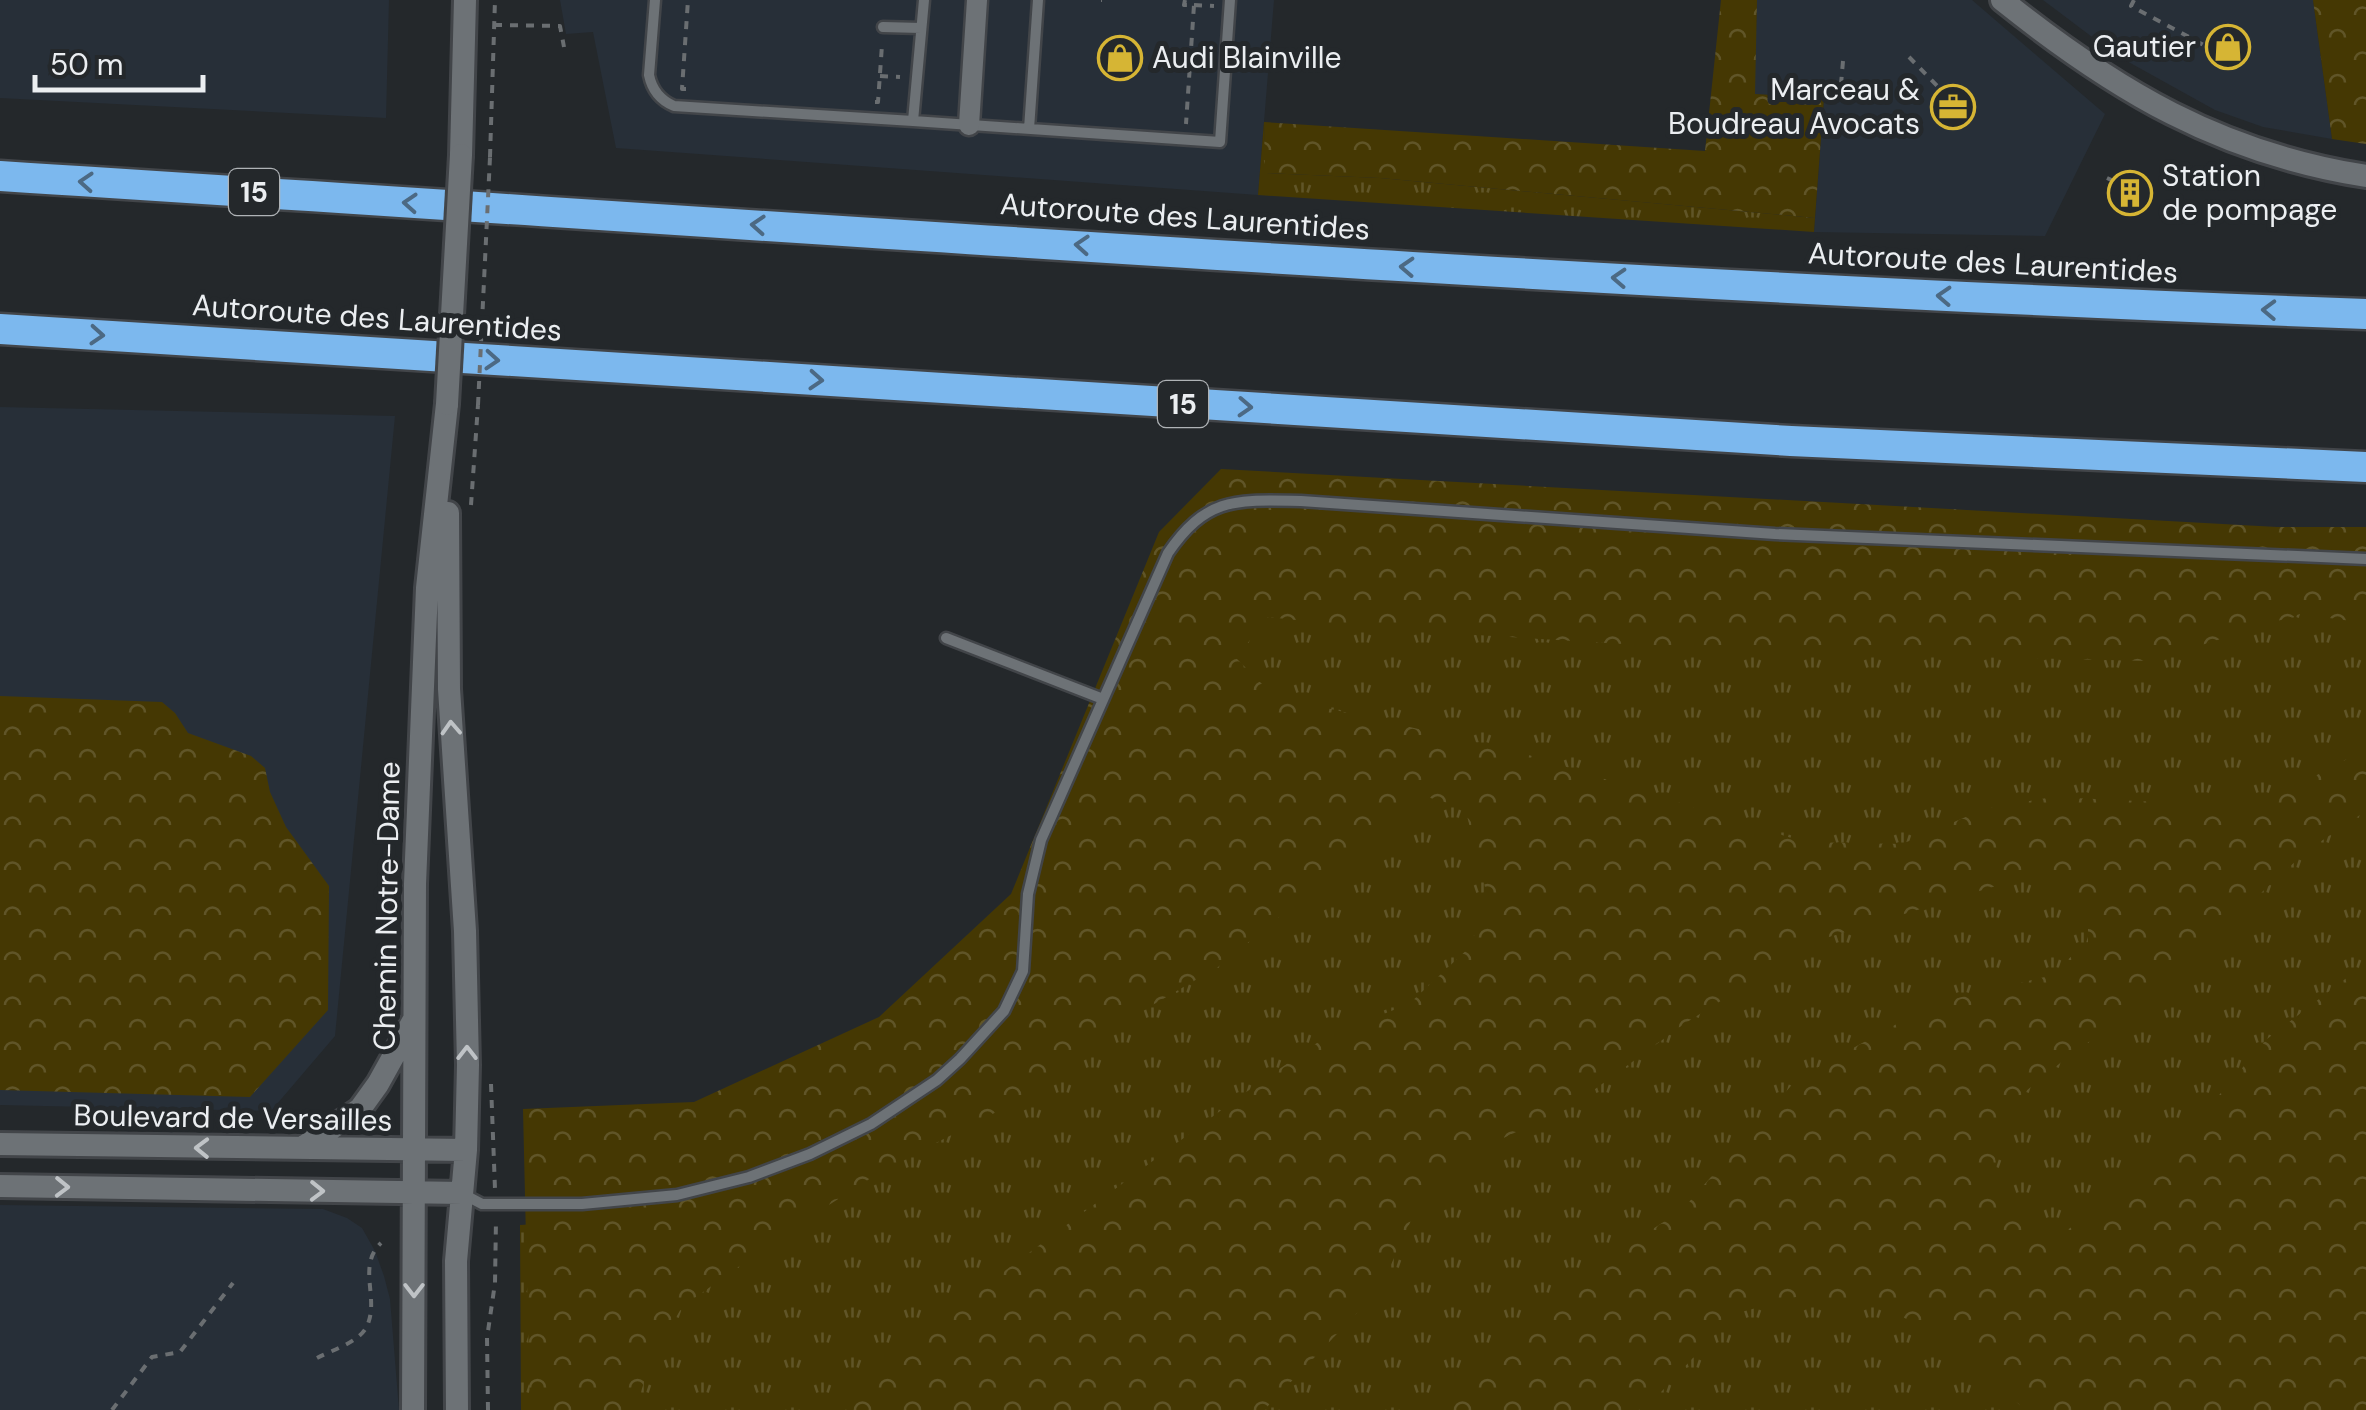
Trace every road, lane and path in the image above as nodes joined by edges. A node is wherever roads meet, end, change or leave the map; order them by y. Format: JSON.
{"nodes":[{"id":1,"x":465,"y":0,"type":"edge"},
{"id":2,"x":495,"y":0,"type":"edge"},
{"id":3,"x":644,"y":0,"type":"edge"},
{"id":4,"x":654,"y":0,"type":"edge"},
{"id":5,"x":688,"y":0,"type":"edge"},
{"id":6,"x":924,"y":0,"type":"edge"},
{"id":7,"x":976,"y":0,"type":"edge"},
{"id":8,"x":1038,"y":0,"type":"edge"},
{"id":9,"x":1184,"y":0,"type":"edge"},
{"id":10,"x":1230,"y":0,"type":"edge"},
{"id":11,"x":2002,"y":0,"type":"edge"},
{"id":12,"x":2134,"y":0,"type":"edge"},
{"id":13,"x":494,"y":24,"type":"junction"},
{"id":14,"x":883,"y":27,"type":"joint"},
{"id":15,"x":921,"y":28,"type":"junction"},
{"id":16,"x":564,"y":47,"type":"dead end"},
{"id":17,"x":1909,"y":56,"type":"dead end"},
{"id":18,"x":1843,"y":62,"type":"dead end"},
{"id":19,"x":2241,"y":66,"type":"dead end"},
{"id":20,"x":880,"y":76,"type":"junction"},
{"id":21,"x":916,"y":78,"type":"junction"},
{"id":22,"x":701,"y":90,"type":"dead end"},
{"id":23,"x":1944,"y":93,"type":"dead end"},
{"id":24,"x":858,"y":100,"type":"dead end"},
{"id":25,"x":1859,"y":102,"type":"dead end"},
{"id":26,"x":913,"y":121,"type":"junction"},
{"id":27,"x":1186,"y":124,"type":"dead end"},
{"id":28,"x":969,"y":126,"type":"junction"},
{"id":29,"x":1030,"y":129,"type":"junction"},
{"id":30,"x":0,"y":176,"type":"edge"},
{"id":31,"x":2366,"y":176,"type":"edge"},
{"id":32,"x":2106,"y":178,"type":"dead end"},
{"id":33,"x":2122,"y":185,"type":"dead end"},
{"id":34,"x":2366,"y":314,"type":"edge"},
{"id":35,"x":0,"y":329,"type":"edge"},
{"id":36,"x":447,"y":404,"type":"junction"},
{"id":37,"x":478,"y":406,"type":"dead end"},
{"id":38,"x":2366,"y":467,"type":"edge"},
{"id":39,"x":2366,"y":559,"type":"edge"},
{"id":40,"x":946,"y":638,"type":"dead end"},
{"id":41,"x":1103,"y":699,"type":"junction"},
{"id":42,"x":414,"y":1019,"type":"junction"},
{"id":43,"x":0,"y":1144,"type":"edge"},
{"id":44,"x":299,"y":1150,"type":"junction"},
{"id":45,"x":414,"y":1150,"type":"junction"},
{"id":46,"x":466,"y":1150,"type":"junction"},
{"id":47,"x":0,"y":1186,"type":"edge"},
{"id":48,"x":414,"y":1192,"type":"junction"},
{"id":49,"x":462,"y":1193,"type":"junction"},
{"id":50,"x":496,"y":1218,"type":"dead end"},
{"id":51,"x":381,"y":1243,"type":"dead end"},
{"id":52,"x":233,"y":1283,"type":"dead end"},
{"id":53,"x":317,"y":1358,"type":"dead end"},
{"id":54,"x":112,"y":1410,"type":"edge"},
{"id":55,"x":413,"y":1410,"type":"edge"},
{"id":56,"x":457,"y":1410,"type":"edge"},
{"id":57,"x":488,"y":1410,"type":"edge"}],
"edges":[{"from":1,"to":36,"type":"street","name":"Chemin Notre-Dame","bridge":true},
{"from":2,"to":13,"type":"path"},
{"from":3,"to":4,"type":"lane"},
{"from":4,"to":26,"type":"lane"},
{"from":5,"to":22,"type":"path"},
{"from":6,"to":15,"type":"lane"},
{"from":7,"to":28,"type":"street"},
{"from":8,"to":29,"type":"lane"},
{"from":9,"to":27,"type":"path"},
{"from":10,"to":29,"type":"lane"},
{"from":11,"to":31,"type":"street"},
{"from":12,"to":19,"type":"path"},
{"from":13,"to":16,"type":"path"},
{"from":13,"to":37,"type":"path","bridge":true},
{"from":14,"to":15,"type":"lane"},
{"from":14,"to":20,"type":"path"},
{"from":15,"to":21,"type":"lane"},
{"from":17,"to":23,"type":"path"},
{"from":18,"to":25,"type":"path"},
{"from":20,"to":21,"type":"path"},
{"from":20,"to":24,"type":"path"},
{"from":21,"to":26,"type":"lane"},
{"from":26,"to":28,"type":"lane"},
{"from":28,"to":29,"type":"lane"},
{"from":34,"to":30,"type":"highway","name":"Autoroute des Laurentides","number":"15","one_way":true},
{"from":32,"to":33,"type":"path"},
{"from":35,"to":38,"type":"highway","name":"Autoroute des Laurentides","number":"15","one_way":true},
{"from":36,"to":42,"type":"street","name":"Chemin Notre-Dame"},
{"from":46,"to":36,"type":"street","name":"Chemin Notre-Dame","one_way":true},
{"from":39,"to":41,"type":"lane"},
{"from":40,"to":41,"type":"lane"},
{"from":41,"to":49,"type":"lane"},
{"from":42,"to":44,"type":"street"},
{"from":42,"to":45,"type":"street","name":"Chemin Notre-Dame"},
{"from":44,"to":43,"type":"street","name":"Boulevard de Versailles","one_way":true},
{"from":44,"to":45,"type":"street","name":"Boulevard de Versailles"},
{"from":45,"to":46,"type":"street","name":"Boulevard de Versailles"},
{"from":45,"to":48,"type":"street","name":"Chemin Notre-Dame"},
{"from":46,"to":49,"type":"street","name":"Chemin Notre-Dame"},
{"from":47,"to":48,"type":"street","one_way":true},
{"from":48,"to":49,"type":"street"},
{"from":48,"to":55,"type":"street","name":"Chemin Notre-Dame","one_way":true},
{"from":49,"to":56,"type":"street","name":"Chemin Notre-Dame"},
{"from":50,"to":57,"type":"path"},
{"from":51,"to":53,"type":"path"},
{"from":52,"to":54,"type":"path"}]}
